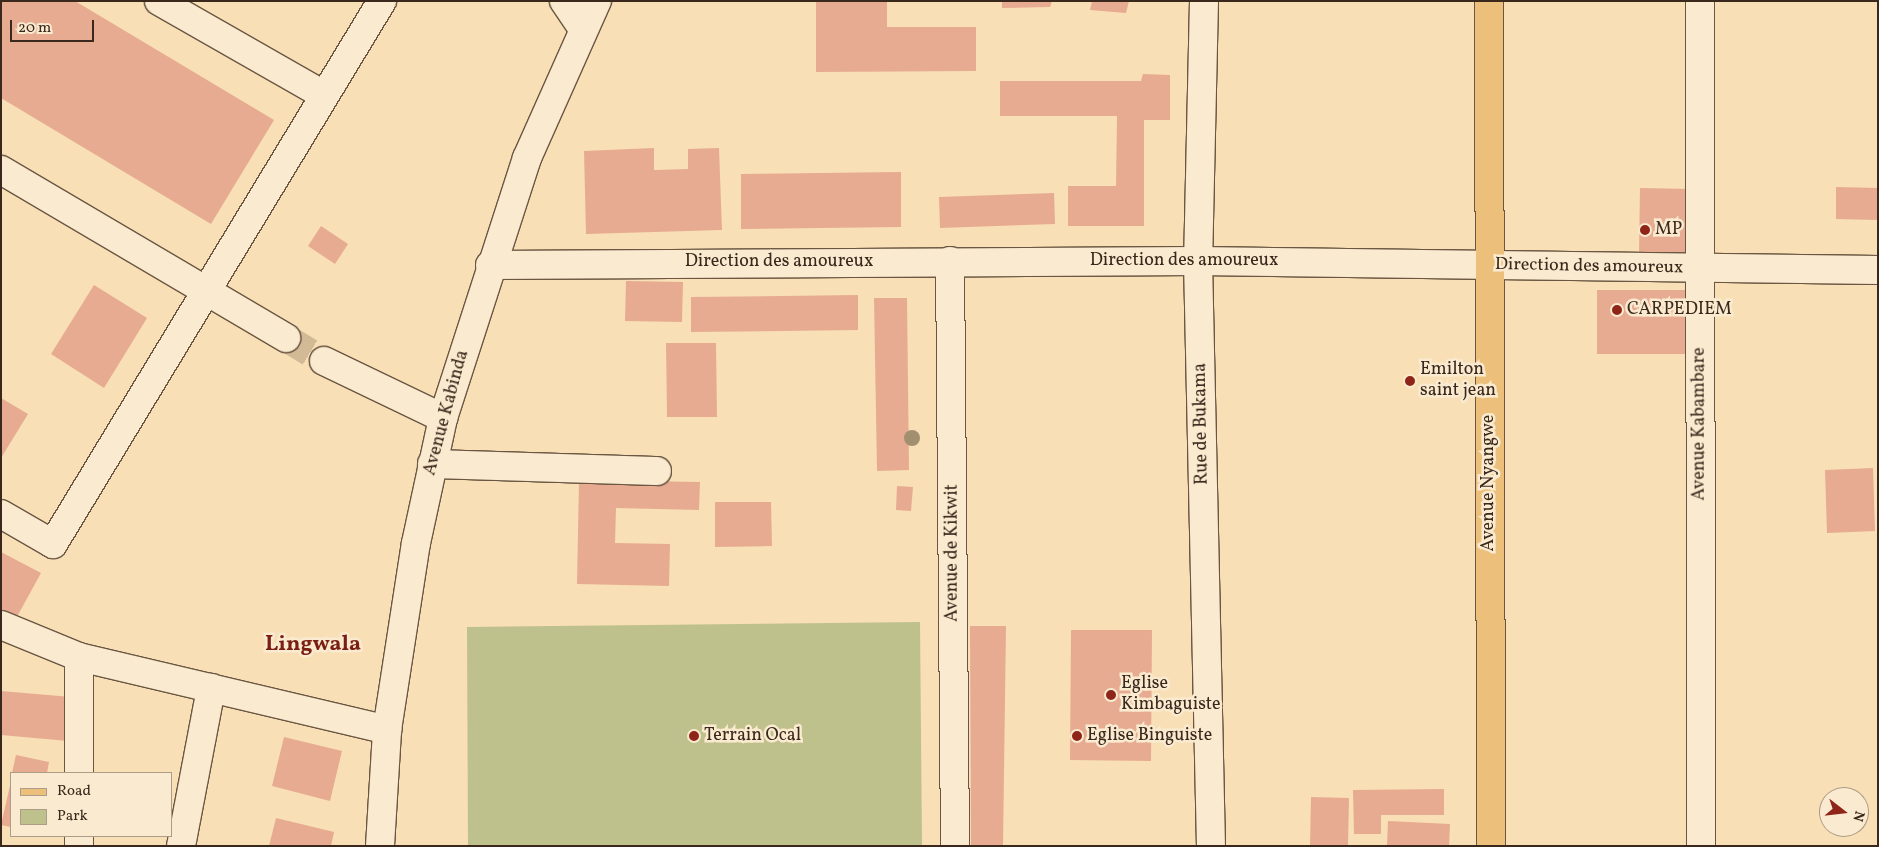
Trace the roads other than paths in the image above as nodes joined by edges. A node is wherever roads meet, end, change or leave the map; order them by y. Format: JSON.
{"nodes":[{"id":1,"x":159,"y":1,"type":"edge"},
{"id":2,"x":382,"y":1,"type":"edge"},
{"id":3,"x":564,"y":1,"type":"edge"},
{"id":4,"x":597,"y":1,"type":"edge"},
{"id":5,"x":1204,"y":1,"type":"edge"},
{"id":6,"x":1490,"y":1,"type":"edge"},
{"id":7,"x":1700,"y":1,"type":"edge"},
{"id":8,"x":583,"y":29,"type":"junction"},
{"id":9,"x":324,"y":95,"type":"junction"},
{"id":10,"x":1,"y":170,"type":"edge"},
{"id":11,"x":950,"y":261,"type":"junction"},
{"id":12,"x":1198,"y":261,"type":"junction"},
{"id":13,"x":490,"y":265,"type":"junction"},
{"id":14,"x":1488,"y":266,"type":"junction"},
{"id":15,"x":1699,"y":270,"type":"junction"},
{"id":16,"x":1878,"y":270,"type":"edge"},
{"id":17,"x":203,"y":291,"type":"junction"},
{"id":18,"x":286,"y":338,"type":"tunnel mouth"},
{"id":19,"x":324,"y":361,"type":"tunnel mouth"},
{"id":20,"x":443,"y":418,"type":"junction"},
{"id":21,"x":432,"y":464,"type":"junction"},
{"id":22,"x":657,"y":471,"type":"dead end"},
{"id":23,"x":1,"y":514,"type":"edge"},
{"id":24,"x":1,"y":625,"type":"edge"},
{"id":25,"x":79,"y":657,"type":"junction"},
{"id":26,"x":211,"y":688,"type":"junction"},
{"id":27,"x":387,"y":730,"type":"junction"},
{"id":28,"x":79,"y":772,"type":"edge"},
{"id":29,"x":181,"y":846,"type":"edge"},
{"id":30,"x":380,"y":846,"type":"edge"},
{"id":31,"x":955,"y":846,"type":"edge"},
{"id":32,"x":1211,"y":846,"type":"edge"},
{"id":33,"x":1490,"y":846,"type":"edge"},
{"id":34,"x":1701,"y":846,"type":"edge"}],
"edges":[{"from":1,"to":9,"type":"street"},
{"from":2,"to":9,"type":"street"},
{"from":3,"to":8,"type":"street"},
{"from":4,"to":8,"type":"street","name":"Avenue Kabinda"},
{"from":5,"to":12,"type":"street","name":"Rue de Bukama"},
{"from":6,"to":14,"type":"main road","name":"Avenue Nyangwe"},
{"from":7,"to":15,"type":"street","name":"Avenue Kabambare"},
{"from":8,"to":13,"type":"street","name":"Avenue Kabinda"},
{"from":9,"to":17,"type":"street"},
{"from":10,"to":17,"type":"street"},
{"from":11,"to":12,"type":"street","name":"Direction des amoureux"},
{"from":11,"to":13,"type":"street","name":"Direction des amoureux"},
{"from":11,"to":31,"type":"street","name":"Avenue de Kikwit"},
{"from":12,"to":14,"type":"street","name":"Direction des amoureux"},
{"from":12,"to":32,"type":"street","name":"Rue de Bukama"},
{"from":13,"to":20,"type":"street","name":"Avenue Kabinda"},
{"from":14,"to":15,"type":"street","name":"Direction des amoureux"},
{"from":14,"to":33,"type":"main road","name":"Avenue Nyangwe"},
{"from":15,"to":16,"type":"street","name":"Direction des amoureux"},
{"from":15,"to":34,"type":"street","name":"Avenue Kabambare"},
{"from":17,"to":18,"type":"street"},
{"from":17,"to":23,"type":"street"},
{"from":19,"to":20,"type":"street"},
{"from":20,"to":21,"type":"street","name":"Avenue Kabinda"},
{"from":21,"to":22,"type":"street"},
{"from":21,"to":27,"type":"street","name":"Avenue Kabinda"},
{"from":24,"to":25,"type":"street"},
{"from":25,"to":26,"type":"street"},
{"from":25,"to":28,"type":"street"},
{"from":26,"to":27,"type":"street"},
{"from":26,"to":29,"type":"street"},
{"from":27,"to":30,"type":"street","name":"Avenue Kabinda"}]}
